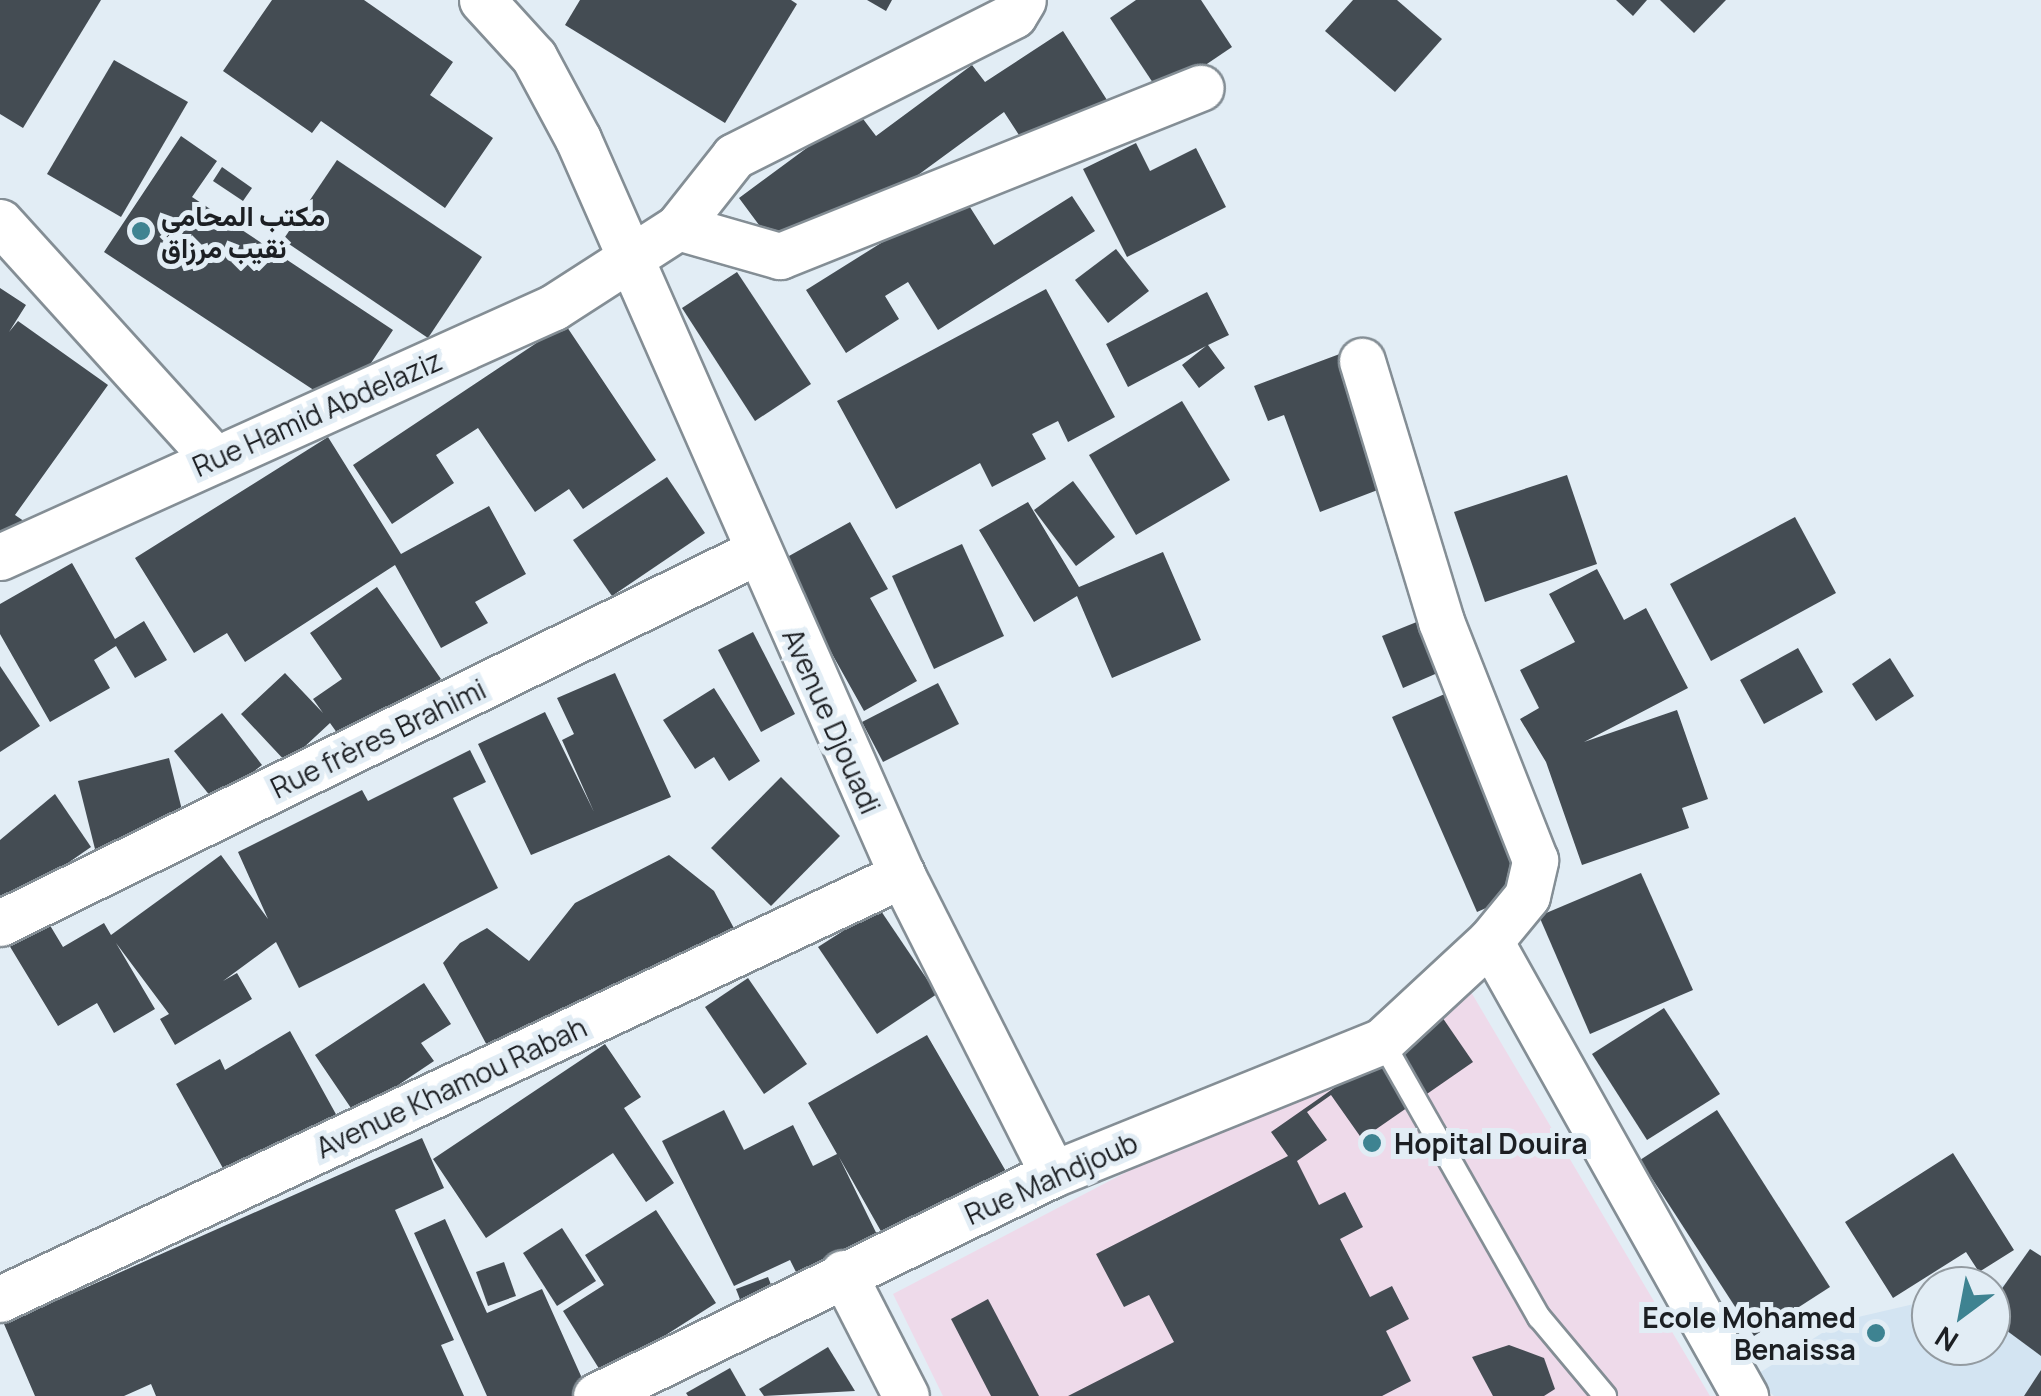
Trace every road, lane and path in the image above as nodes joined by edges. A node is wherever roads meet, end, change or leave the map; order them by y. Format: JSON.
{"nodes":[{"id":1,"x":482,"y":0,"type":"edge"},
{"id":2,"x":1030,"y":5,"type":"edge"},
{"id":3,"x":1201,"y":88,"type":"dead end"},
{"id":4,"x":0,"y":222,"type":"edge"},
{"id":5,"x":678,"y":227,"type":"junction"},
{"id":6,"x":628,"y":261,"type":"junction"},
{"id":7,"x":1362,"y":361,"type":"dead end"},
{"id":8,"x":214,"y":458,"type":"junction"},
{"id":9,"x":756,"y":552,"type":"junction"},
{"id":10,"x":0,"y":557,"type":"edge"},
{"id":11,"x":902,"y":875,"type":"junction"},
{"id":12,"x":0,"y":923,"type":"edge"},
{"id":13,"x":1490,"y":941,"type":"junction"},
{"id":14,"x":1382,"y":1041,"type":"junction"},
{"id":15,"x":1053,"y":1174,"type":"junction"},
{"id":16,"x":843,"y":1273,"type":"junction"},
{"id":17,"x":0,"y":1298,"type":"edge"},
{"id":18,"x":596,"y":1396,"type":"edge"},
{"id":19,"x":906,"y":1396,"type":"edge"},
{"id":20,"x":1605,"y":1396,"type":"edge"},
{"id":21,"x":1744,"y":1396,"type":"edge"}],
"edges":[{"from":1,"to":6,"type":"street","name":"Avenue Djouadi"},
{"from":2,"to":5,"type":"street","name":"Rue Hamid Abdelaziz"},
{"from":3,"to":5,"type":"street"},
{"from":4,"to":8,"type":"street"},
{"from":5,"to":6,"type":"street","name":"Rue Hamid Abdelaziz"},
{"from":6,"to":8,"type":"street","name":"Rue Hamid Abdelaziz"},
{"from":6,"to":9,"type":"street","name":"Avenue Djouadi"},
{"from":7,"to":13,"type":"street","name":"Rue Mahdjoub"},
{"from":8,"to":10,"type":"street","name":"Rue Hamid Abdelaziz"},
{"from":9,"to":11,"type":"street","name":"Avenue Djouadi"},
{"from":9,"to":12,"type":"street","name":"Rue frères Brahimi"},
{"from":11,"to":15,"type":"street","name":"Avenue Djouadi"},
{"from":11,"to":17,"type":"street","name":"Avenue Khamou Rabah"},
{"from":13,"to":14,"type":"street","name":"Rue Mahdjoub"},
{"from":13,"to":21,"type":"street"},
{"from":14,"to":15,"type":"street","name":"Rue Mahdjoub"},
{"from":14,"to":20,"type":"lane"},
{"from":15,"to":16,"type":"street","name":"Rue Mahdjoub"},
{"from":16,"to":18,"type":"street","name":"Rue Mahdjoub"},
{"from":16,"to":19,"type":"street"}]}
